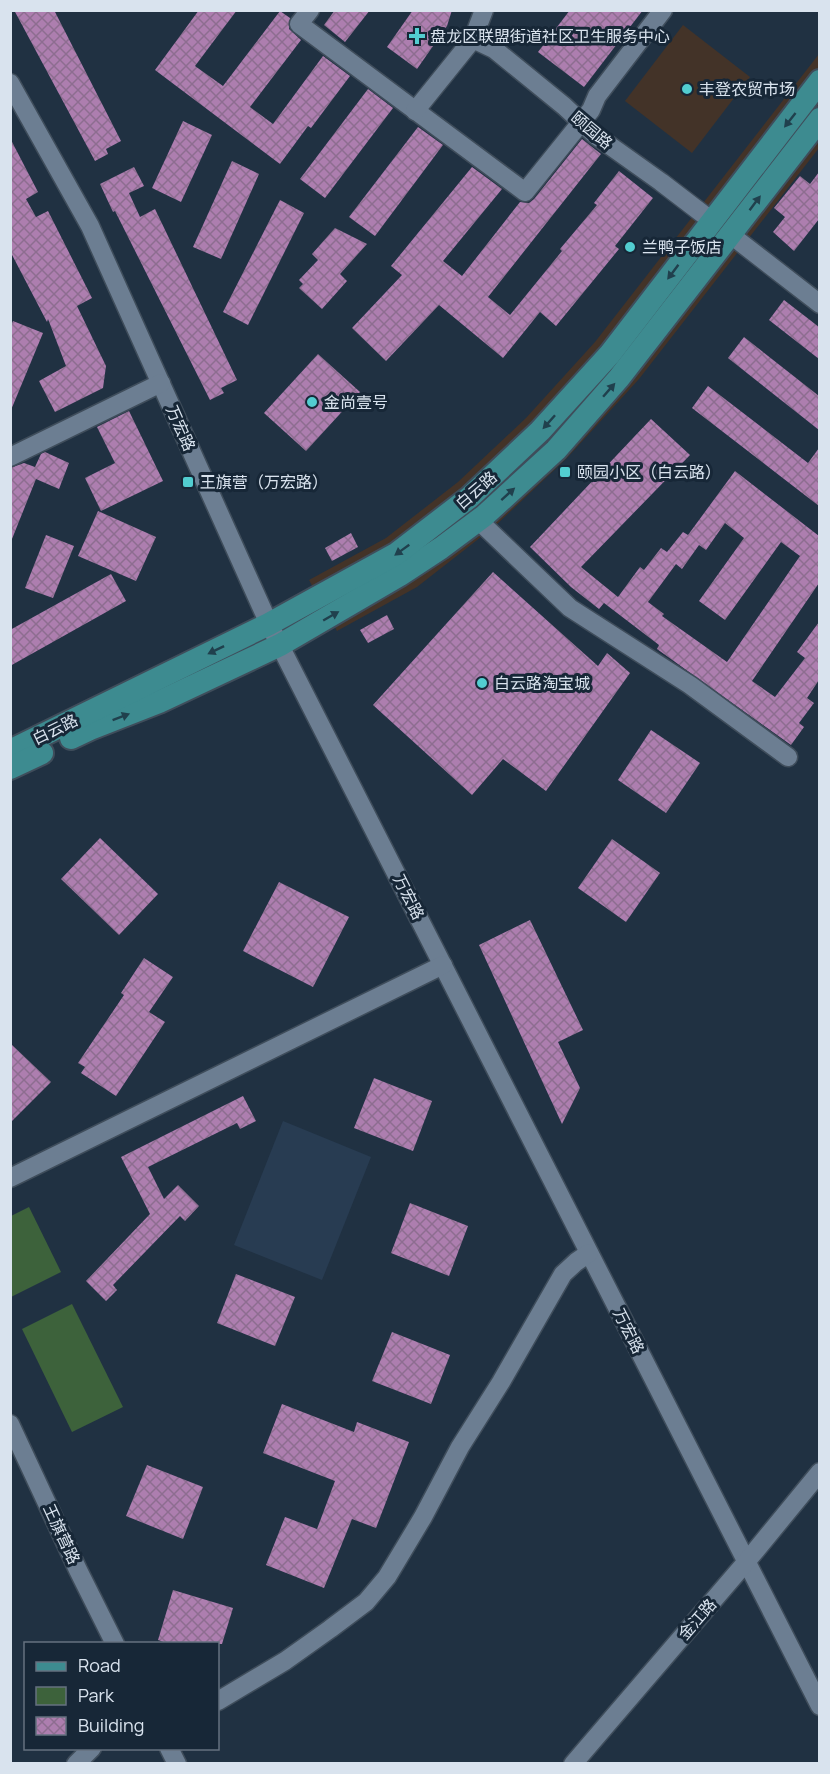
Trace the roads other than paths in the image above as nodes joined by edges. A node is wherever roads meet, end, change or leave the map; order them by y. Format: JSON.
{"nodes":[{"id":1,"x":309,"y":10,"type":"edge"},
{"id":2,"x":484,"y":10,"type":"edge"},
{"id":3,"x":663,"y":10,"type":"edge"},
{"id":4,"x":473,"y":39,"type":"junction"},
{"id":5,"x":819,"y":81,"type":"edge"},
{"id":6,"x":11,"y":86,"type":"edge"},
{"id":7,"x":415,"y":111,"type":"junction"},
{"id":8,"x":819,"y":119,"type":"edge"},
{"id":9,"x":581,"y":122,"type":"junction"},
{"id":10,"x":712,"y":221,"type":"junction"},
{"id":11,"x":731,"y":235,"type":"junction"},
{"id":12,"x":819,"y":304,"type":"edge"},
{"id":13,"x":161,"y":383,"type":"junction"},
{"id":14,"x":10,"y":458,"type":"edge"},
{"id":15,"x":478,"y":520,"type":"junction"},
{"id":16,"x":269,"y":624,"type":"junction"},
{"id":17,"x":280,"y":645,"type":"junction"},
{"id":18,"x":10,"y":751,"type":"edge"},
{"id":19,"x":788,"y":757,"type":"dead end"},
{"id":20,"x":10,"y":768,"type":"edge"},
{"id":21,"x":443,"y":965,"type":"junction"},
{"id":22,"x":10,"y":1178,"type":"edge"},
{"id":23,"x":590,"y":1253,"type":"junction"},
{"id":24,"x":10,"y":1424,"type":"edge"},
{"id":25,"x":819,"y":1472,"type":"edge"},
{"id":26,"x":747,"y":1561,"type":"junction"},
{"id":27,"x":114,"y":1642,"type":"edge"},
{"id":28,"x":219,"y":1700,"type":"edge"},
{"id":29,"x":819,"y":1706,"type":"edge"},
{"id":30,"x":91,"y":1750,"type":"edge"},
{"id":31,"x":170,"y":1750,"type":"edge"},
{"id":32,"x":76,"y":1764,"type":"edge"},
{"id":33,"x":177,"y":1764,"type":"edge"},
{"id":34,"x":573,"y":1764,"type":"edge"}],
"edges":[{"from":1,"to":7,"type":"street"},
{"from":2,"to":4,"type":"street"},
{"from":3,"to":9,"type":"street"},
{"from":4,"to":7,"type":"street"},
{"from":4,"to":9,"type":"street","name":"颐园路"},
{"from":5,"to":10,"type":"main road","name":"白云路","one_way":true},
{"from":6,"to":13,"type":"street","name":"万宏路"},
{"from":7,"to":9,"type":"street"},
{"from":11,"to":8,"type":"main road","name":"白云路","one_way":true},
{"from":9,"to":10,"type":"street","name":"颐园路"},
{"from":10,"to":16,"type":"main road","name":"白云路","one_way":true},
{"from":11,"to":12,"type":"street"},
{"from":15,"to":11,"type":"main road","name":"白云路","one_way":true},
{"from":13,"to":14,"type":"street"},
{"from":13,"to":16,"type":"street","name":"万宏路"},
{"from":17,"to":15,"type":"main road","name":"白云路","one_way":true},
{"from":15,"to":19,"type":"street"},
{"from":16,"to":17,"type":"street","name":"万宏路"},
{"from":16,"to":18,"type":"main road","name":"白云路","one_way":true},
{"from":20,"to":17,"type":"main road","name":"白云路","one_way":true},
{"from":17,"to":21,"type":"street","name":"万宏路"},
{"from":21,"to":22,"type":"street"},
{"from":21,"to":23,"type":"street","name":"万宏路"},
{"from":23,"to":26,"type":"street","name":"万宏路"},
{"from":23,"to":28,"type":"street"},
{"from":24,"to":27,"type":"street","name":"王旗营路"},
{"from":25,"to":26,"type":"street","name":"金江路"},
{"from":26,"to":29,"type":"street","name":"万宏路"},
{"from":26,"to":34,"type":"street","name":"金江路"},
{"from":30,"to":32,"type":"street"},
{"from":31,"to":33,"type":"street"}]}
